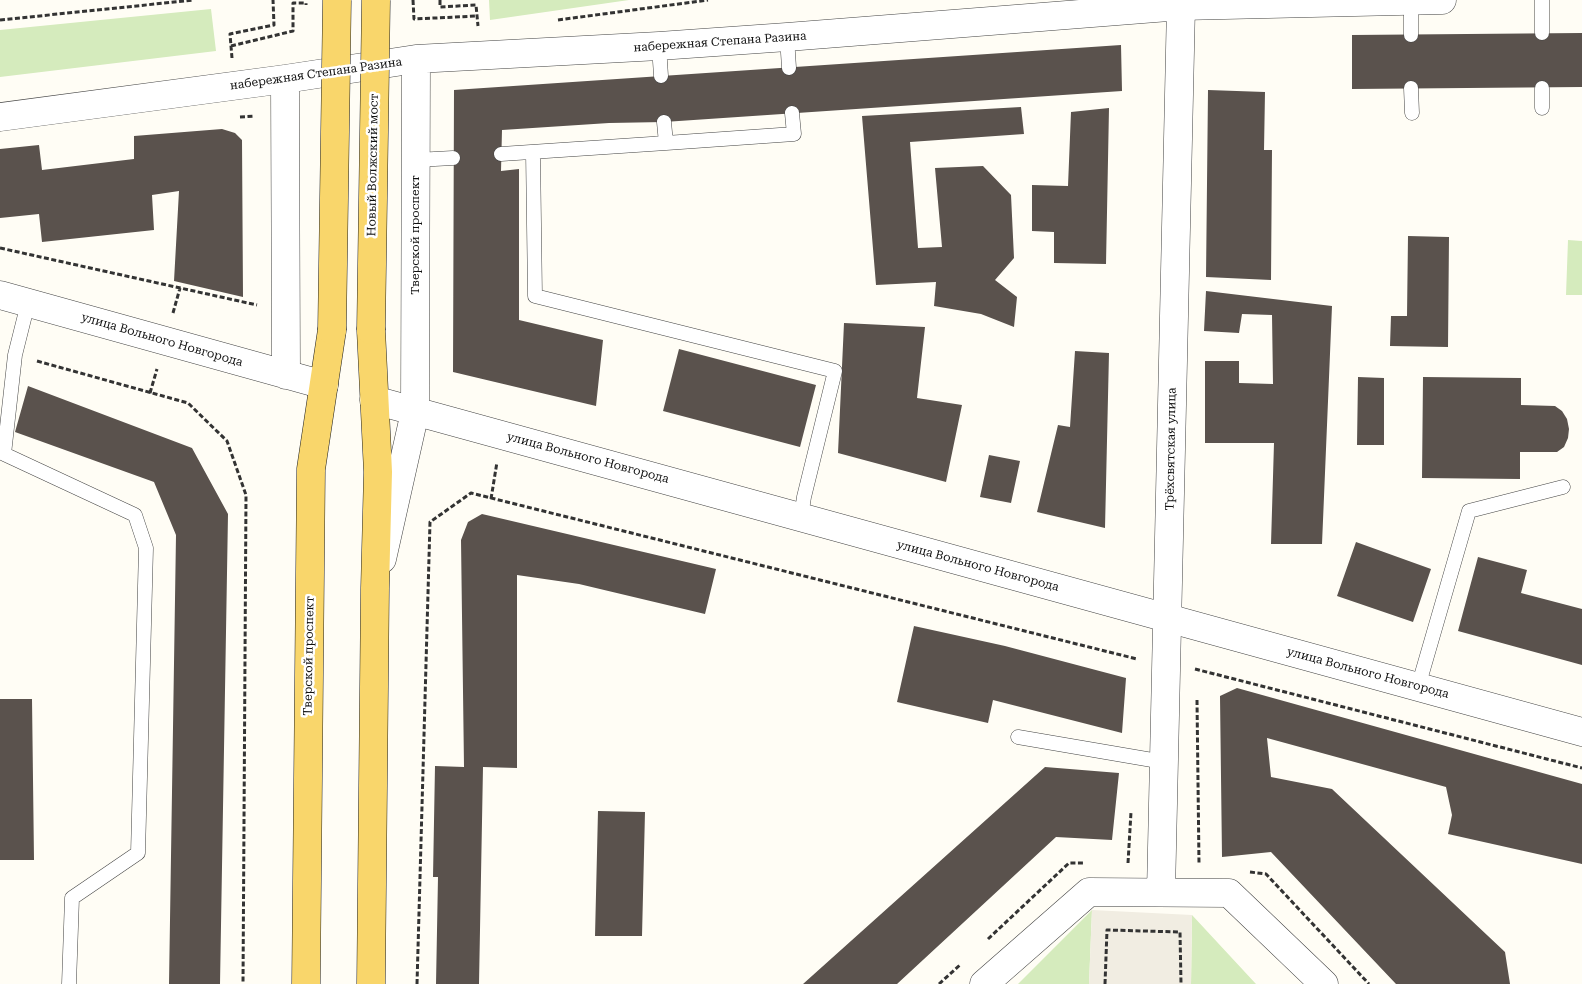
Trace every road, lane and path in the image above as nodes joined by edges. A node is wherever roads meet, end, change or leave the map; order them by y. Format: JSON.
{"nodes":[{"id":1,"x":194,"y":0,"type":"edge"},
{"id":2,"x":273,"y":0,"type":"edge"},
{"id":3,"x":337,"y":0,"type":"edge"},
{"id":4,"x":376,"y":0,"type":"edge"},
{"id":5,"x":413,"y":0,"type":"edge"},
{"id":6,"x":440,"y":0,"type":"edge"},
{"id":7,"x":708,"y":0,"type":"edge"},
{"id":8,"x":1442,"y":0,"type":"edge"},
{"id":9,"x":1542,"y":0,"type":"edge"},
{"id":10,"x":1411,"y":1,"type":"edge"},
{"id":11,"x":1181,"y":6,"type":"junction"},
{"id":12,"x":306,"y":11,"type":"dead end"},
{"id":13,"x":477,"y":16,"type":"junction"},
{"id":14,"x":0,"y":20,"type":"edge"},
{"id":15,"x":555,"y":20,"type":"dead end"},
{"id":16,"x":479,"y":30,"type":"dead end"},
{"id":17,"x":1542,"y":33,"type":"dead end"},
{"id":18,"x":1411,"y":35,"type":"dead end"},
{"id":19,"x":787,"y":37,"type":"junction"},
{"id":20,"x":231,"y":46,"type":"junction"},
{"id":21,"x":659,"y":46,"type":"junction"},
{"id":22,"x":416,"y":59,"type":"junction"},
{"id":23,"x":232,"y":62,"type":"dead end"},
{"id":24,"x":789,"y":68,"type":"dead end"},
{"id":25,"x":661,"y":76,"type":"dead end"},
{"id":26,"x":285,"y":79,"type":"junction"},
{"id":27,"x":1411,"y":88,"type":"dead end"},
{"id":28,"x":1542,"y":88,"type":"dead end"},
{"id":29,"x":1542,"y":108,"type":"dead end"},
{"id":30,"x":1412,"y":112,"type":"dead end"},
{"id":31,"x":792,"y":113,"type":"dead end"},
{"id":32,"x":0,"y":117,"type":"edge"},
{"id":33,"x":664,"y":122,"type":"dead end"},
{"id":34,"x":666,"y":143,"type":"junction"},
{"id":35,"x":532,"y":152,"type":"junction"},
{"id":36,"x":501,"y":154,"type":"dead end"},
{"id":37,"x":453,"y":158,"type":"dead end"},
{"id":38,"x":416,"y":160,"type":"junction"},
{"id":39,"x":0,"y":248,"type":"edge"},
{"id":40,"x":0,"y":295,"type":"edge"},
{"id":41,"x":28,"y":302,"type":"junction"},
{"id":42,"x":257,"y":306,"type":"dead end"},
{"id":43,"x":15,"y":355,"type":"junction"},
{"id":44,"x":286,"y":375,"type":"junction"},
{"id":45,"x":324,"y":385,"type":"junction"},
{"id":46,"x":374,"y":400,"type":"junction"},
{"id":47,"x":415,"y":412,"type":"junction"},
{"id":48,"x":1563,"y":488,"type":"dead end"},
{"id":49,"x":801,"y":517,"type":"junction"},
{"id":50,"x":376,"y":588,"type":"junction"},
{"id":51,"x":1167,"y":618,"type":"junction"},
{"id":52,"x":1166,"y":665,"type":"junction"},
{"id":53,"x":1196,"y":669,"type":"junction"},
{"id":54,"x":1197,"y":679,"type":"dead end"},
{"id":55,"x":1418,"y":687,"type":"junction"},
{"id":56,"x":1197,"y":698,"type":"dead end"},
{"id":57,"x":1582,"y":732,"type":"edge"},
{"id":58,"x":1018,"y":737,"type":"dead end"},
{"id":59,"x":1164,"y":762,"type":"junction"},
{"id":60,"x":1582,"y":768,"type":"edge"},
{"id":61,"x":1199,"y":866,"type":"dead end"},
{"id":62,"x":1161,"y":892,"type":"junction"},
{"id":63,"x":69,"y":984,"type":"edge"},
{"id":64,"x":244,"y":984,"type":"edge"},
{"id":65,"x":306,"y":984,"type":"edge"},
{"id":66,"x":371,"y":984,"type":"edge"},
{"id":67,"x":417,"y":984,"type":"edge"},
{"id":68,"x":984,"y":984,"type":"edge"},
{"id":69,"x":1105,"y":984,"type":"edge"},
{"id":70,"x":1181,"y":984,"type":"edge"},
{"id":71,"x":1324,"y":984,"type":"edge"}],
"edges":[{"from":1,"to":14,"type":"path"},
{"from":2,"to":20,"type":"path"},
{"from":3,"to":45,"type":"main road","name":"Тверской проспект","bridge":true},
{"from":4,"to":46,"type":"main road","name":"Новый Волжский мост","bridge":true},
{"from":5,"to":13,"type":"path"},
{"from":6,"to":13,"type":"path"},
{"from":7,"to":15,"type":"path"},
{"from":8,"to":10,"type":"street","name":"набережная Степана Разина"},
{"from":9,"to":17,"type":"lane"},
{"from":10,"to":11,"type":"street","name":"набережная Степана Разина"},
{"from":10,"to":18,"type":"lane"},
{"from":11,"to":19,"type":"street","name":"набережная Степана Разина"},
{"from":11,"to":51,"type":"street","name":"Трёхсвятская улица"},
{"from":12,"to":20,"type":"path"},
{"from":13,"to":16,"type":"path"},
{"from":19,"to":21,"type":"street","name":"набережная Степана Разина"},
{"from":19,"to":24,"type":"lane"},
{"from":20,"to":23,"type":"path"},
{"from":21,"to":22,"type":"street","name":"набережная Степана Разина"},
{"from":21,"to":25,"type":"lane"},
{"from":22,"to":26,"type":"street","name":"набережная Степана Разина"},
{"from":22,"to":38,"type":"street","name":"Тверской проспект"},
{"from":26,"to":32,"type":"street","name":"набережная Степана Разина"},
{"from":26,"to":44,"type":"street"},
{"from":27,"to":30,"type":"lane"},
{"from":28,"to":29,"type":"lane"},
{"from":31,"to":34,"type":"lane"},
{"from":33,"to":34,"type":"lane"},
{"from":34,"to":35,"type":"lane"},
{"from":35,"to":36,"type":"lane"},
{"from":35,"to":49,"type":"lane"},
{"from":37,"to":38,"type":"lane"},
{"from":38,"to":47,"type":"street","name":"Тверской проспект"},
{"from":39,"to":42,"type":"path"},
{"from":40,"to":41,"type":"street","name":"улица Вольного Новгорода"},
{"from":41,"to":43,"type":"lane"},
{"from":41,"to":44,"type":"street","name":"улица Вольного Новгорода"},
{"from":43,"to":63,"type":"lane"},
{"from":43,"to":64,"type":"path"},
{"from":44,"to":45,"type":"street","name":"улица Вольного Новгорода"},
{"from":45,"to":65,"type":"main road","name":"Тверской проспект"},
{"from":46,"to":47,"type":"street","name":"улица Вольного Новгорода"},
{"from":46,"to":50,"type":"main road"},
{"from":47,"to":49,"type":"street","name":"улица Вольного Новгорода"},
{"from":47,"to":50,"type":"street","name":"Тверской проспект"},
{"from":48,"to":55,"type":"lane"},
{"from":49,"to":51,"type":"street","name":"улица Вольного Новгорода"},
{"from":50,"to":66,"type":"main road"},
{"from":51,"to":52,"type":"street","name":"Трёхсвятская улица"},
{"from":51,"to":55,"type":"street","name":"улица Вольного Новгорода"},
{"from":52,"to":53,"type":"path"},
{"from":52,"to":59,"type":"street","name":"Трёхсвятская улица"},
{"from":52,"to":67,"type":"path"},
{"from":53,"to":54,"type":"path"},
{"from":53,"to":60,"type":"path"},
{"from":55,"to":57,"type":"street","name":"улица Вольного Новгорода"},
{"from":56,"to":61,"type":"path"},
{"from":58,"to":59,"type":"lane"},
{"from":59,"to":62,"type":"street","name":"Трёхсвятская улица"},
{"from":62,"to":68,"type":"street"},
{"from":62,"to":71,"type":"street"},
{"from":69,"to":70,"type":"path"}]}
